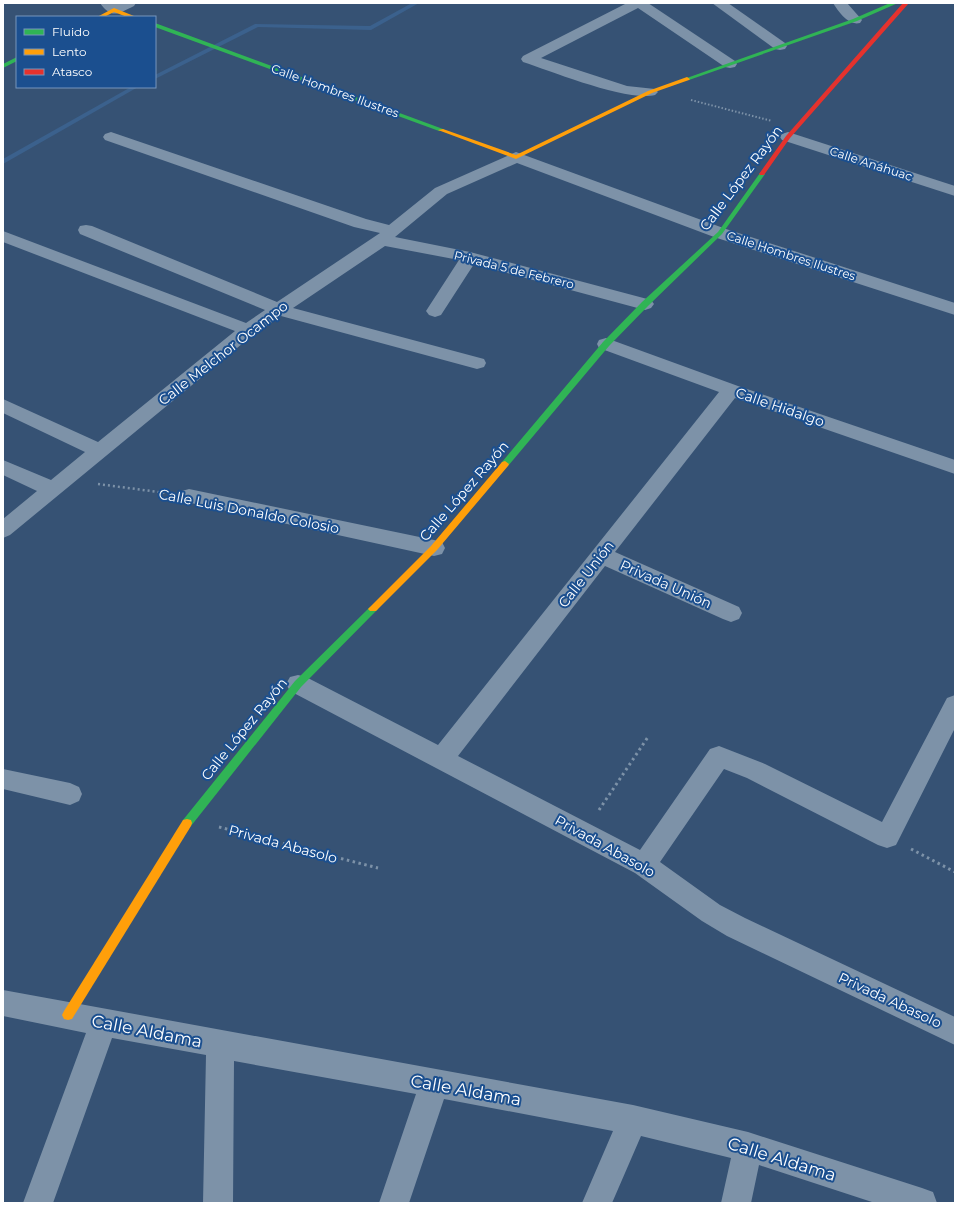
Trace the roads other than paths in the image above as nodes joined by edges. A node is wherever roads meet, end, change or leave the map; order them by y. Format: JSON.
{"nodes":[{"id":1,"x":129,"y":3,"type":"edge"},
{"id":2,"x":638,"y":3,"type":"edge"},
{"id":3,"x":719,"y":3,"type":"edge"},
{"id":4,"x":840,"y":3,"type":"edge"},
{"id":5,"x":895,"y":3,"type":"edge"},
{"id":6,"x":906,"y":3,"type":"edge"},
{"id":7,"x":110,"y":7,"type":"edge"},
{"id":8,"x":101,"y":16,"type":"edge"},
{"id":9,"x":130,"y":16,"type":"edge"},
{"id":10,"x":855,"y":20,"type":"junction"},
{"id":11,"x":156,"y":25,"type":"edge"},
{"id":12,"x":780,"y":46,"type":"junction"},
{"id":13,"x":16,"y":60,"type":"edge"},
{"id":14,"x":730,"y":64,"type":"junction"},
{"id":15,"x":3,"y":66,"type":"edge"},
{"id":16,"x":650,"y":92,"type":"junction"},
{"id":17,"x":111,"y":137,"type":"dead end"},
{"id":18,"x":788,"y":137,"type":"junction"},
{"id":19,"x":516,"y":157,"type":"junction"},
{"id":20,"x":953,"y":187,"type":"edge"},
{"id":21,"x":86,"y":230,"type":"dead end"},
{"id":22,"x":720,"y":233,"type":"junction"},
{"id":23,"x":3,"y":236,"type":"edge"},
{"id":24,"x":387,"y":236,"type":"junction"},
{"id":25,"x":470,"y":257,"type":"junction"},
{"id":26,"x":645,"y":304,"type":"junction"},
{"id":27,"x":277,"y":309,"type":"junction"},
{"id":28,"x":955,"y":309,"type":"edge"},
{"id":29,"x":435,"y":311,"type":"dead end"},
{"id":30,"x":248,"y":330,"type":"junction"},
{"id":31,"x":606,"y":344,"type":"junction"},
{"id":32,"x":477,"y":362,"type":"dead end"},
{"id":33,"x":731,"y":390,"type":"junction"},
{"id":34,"x":3,"y":405,"type":"edge"},
{"id":35,"x":99,"y":451,"type":"junction"},
{"id":36,"x":3,"y":467,"type":"edge"},
{"id":37,"x":955,"y":467,"type":"edge"},
{"id":38,"x":58,"y":484,"type":"junction"},
{"id":39,"x":189,"y":496,"type":"road end"},
{"id":40,"x":3,"y":530,"type":"edge"},
{"id":41,"x":434,"y":548,"type":"junction"},
{"id":42,"x":601,"y":555,"type":"junction"},
{"id":43,"x":731,"y":613,"type":"dead end"},
{"id":44,"x":298,"y":684,"type":"junction"},
{"id":45,"x":955,"y":705,"type":"edge"},
{"id":46,"x":441,"y":759,"type":"junction"},
{"id":47,"x":3,"y":779,"type":"edge"},
{"id":48,"x":70,"y":794,"type":"dead end"},
{"id":49,"x":644,"y":865,"type":"junction"},
{"id":50,"x":3,"y":1003,"type":"edge"},
{"id":51,"x":68,"y":1015,"type":"junction"},
{"id":52,"x":104,"y":1023,"type":"junction"},
{"id":53,"x":955,"y":1031,"type":"edge"},
{"id":54,"x":220,"y":1045,"type":"junction"},
{"id":55,"x":434,"y":1084,"type":"junction"},
{"id":56,"x":632,"y":1120,"type":"junction"},
{"id":57,"x":748,"y":1147,"type":"junction"},
{"id":58,"x":912,"y":1202,"type":"edge"},
{"id":59,"x":38,"y":1203,"type":"edge"},
{"id":60,"x":218,"y":1203,"type":"edge"},
{"id":61,"x":394,"y":1203,"type":"edge"},
{"id":62,"x":597,"y":1203,"type":"edge"},
{"id":63,"x":736,"y":1203,"type":"edge"}],
"edges":[{"from":1,"to":7,"type":"street"},
{"from":2,"to":14,"type":"street"},
{"from":2,"to":16,"type":"street"},
{"from":3,"to":12,"type":"street"},
{"from":4,"to":10,"type":"street"},
{"from":5,"to":10,"type":"street"},
{"from":6,"to":18,"type":"street","name":"Calle López Rayón"},
{"from":7,"to":8,"type":"street"},
{"from":7,"to":9,"type":"street"},
{"from":10,"to":12,"type":"street"},
{"from":11,"to":19,"type":"street","name":"Calle Hombres Ilustres"},
{"from":12,"to":14,"type":"street"},
{"from":13,"to":15,"type":"street"},
{"from":14,"to":16,"type":"street"},
{"from":16,"to":19,"type":"street"},
{"from":17,"to":24,"type":"street","name":"Privada 5 de Febrero"},
{"from":18,"to":20,"type":"street","name":"Calle Anáhuac"},
{"from":18,"to":22,"type":"street","name":"Calle López Rayón"},
{"from":19,"to":22,"type":"street","name":"Calle Hombres Ilustres"},
{"from":19,"to":24,"type":"street","name":"Calle Melchor Ocampo"},
{"from":21,"to":27,"type":"street"},
{"from":22,"to":26,"type":"street","name":"Calle López Rayón"},
{"from":22,"to":28,"type":"street","name":"Calle Hombres Ilustres"},
{"from":23,"to":30,"type":"street"},
{"from":24,"to":25,"type":"street","name":"Privada 5 de Febrero"},
{"from":24,"to":27,"type":"street","name":"Calle Melchor Ocampo"},
{"from":25,"to":26,"type":"street","name":"Privada 5 de Febrero"},
{"from":25,"to":29,"type":"street"},
{"from":26,"to":31,"type":"street","name":"Calle López Rayón"},
{"from":27,"to":30,"type":"street","name":"Calle Melchor Ocampo"},
{"from":27,"to":32,"type":"street"},
{"from":30,"to":35,"type":"street","name":"Calle Melchor Ocampo"},
{"from":31,"to":33,"type":"street","name":"Calle Hidalgo"},
{"from":31,"to":41,"type":"street","name":"Calle López Rayón"},
{"from":33,"to":37,"type":"street","name":"Calle Hidalgo"},
{"from":33,"to":42,"type":"street","name":"Calle Unión"},
{"from":34,"to":35,"type":"street"},
{"from":35,"to":38,"type":"street","name":"Calle Melchor Ocampo"},
{"from":36,"to":38,"type":"street"},
{"from":38,"to":40,"type":"street","name":"Calle Melchor Ocampo"},
{"from":39,"to":41,"type":"street","name":"Calle Luis Donaldo Colosio"},
{"from":41,"to":44,"type":"street","name":"Calle López Rayón"},
{"from":42,"to":43,"type":"street","name":"Privada Unión"},
{"from":42,"to":46,"type":"street","name":"Calle Unión"},
{"from":44,"to":46,"type":"street","name":"Privada Abasolo"},
{"from":44,"to":51,"type":"street","name":"Calle López Rayón"},
{"from":45,"to":49,"type":"street"},
{"from":46,"to":49,"type":"street","name":"Privada Abasolo"},
{"from":47,"to":48,"type":"street"},
{"from":49,"to":53,"type":"street","name":"Privada Abasolo"},
{"from":50,"to":51,"type":"street","name":"Calle Aldama"},
{"from":51,"to":52,"type":"street","name":"Calle Aldama"},
{"from":52,"to":54,"type":"street","name":"Calle Aldama"},
{"from":52,"to":59,"type":"street"},
{"from":54,"to":55,"type":"street","name":"Calle Aldama"},
{"from":54,"to":60,"type":"street"},
{"from":55,"to":56,"type":"street","name":"Calle Aldama"},
{"from":55,"to":61,"type":"street"},
{"from":56,"to":57,"type":"street","name":"Calle Aldama"},
{"from":56,"to":62,"type":"street"},
{"from":57,"to":58,"type":"street","name":"Calle Aldama"},
{"from":57,"to":63,"type":"street"}]}
